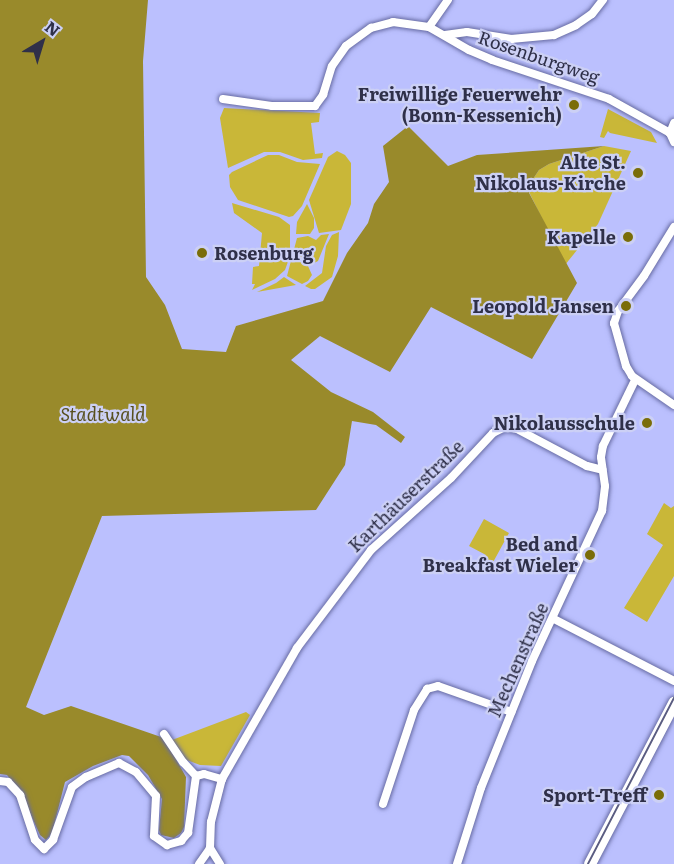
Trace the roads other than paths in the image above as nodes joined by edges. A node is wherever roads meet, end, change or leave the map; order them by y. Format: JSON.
{"nodes":[{"id":1,"x":448,"y":0,"type":"edge"},
{"id":2,"x":603,"y":0,"type":"edge"},
{"id":3,"x":429,"y":27,"type":"junction"},
{"id":4,"x":444,"y":35,"type":"junction"},
{"id":5,"x":223,"y":99,"type":"dead end"},
{"id":6,"x":674,"y":123,"type":"edge"},
{"id":7,"x":672,"y":137,"type":"edge"},
{"id":8,"x":674,"y":227,"type":"edge"},
{"id":9,"x":635,"y":380,"type":"junction"},
{"id":10,"x":674,"y":405,"type":"edge"},
{"id":11,"x":603,"y":470,"type":"junction"},
{"id":12,"x":554,"y":619,"type":"junction"},
{"id":13,"x":674,"y":681,"type":"edge"},
{"id":14,"x":674,"y":703,"type":"edge"},
{"id":15,"x":512,"y":712,"type":"junction"},
{"id":16,"x":164,"y":734,"type":"dead end"},
{"id":17,"x":196,"y":776,"type":"junction"},
{"id":18,"x":222,"y":779,"type":"junction"},
{"id":19,"x":0,"y":781,"type":"edge"},
{"id":20,"x":383,"y":804,"type":"dead end"},
{"id":21,"x":210,"y":848,"type":"junction"},
{"id":22,"x":199,"y":864,"type":"edge"},
{"id":23,"x":220,"y":864,"type":"edge"},
{"id":24,"x":457,"y":864,"type":"edge"},
{"id":25,"x":590,"y":864,"type":"edge"}],
"edges":[{"from":1,"to":3,"type":"street"},
{"from":2,"to":4,"type":"street"},
{"from":3,"to":4,"type":"street","name":"Rosenburgweg"},
{"from":3,"to":5,"type":"street","name":"Rosenburgweg"},
{"from":4,"to":7,"type":"street","name":"Rosenburgweg"},
{"from":6,"to":7,"type":"street"},
{"from":8,"to":9,"type":"street"},
{"from":9,"to":10,"type":"street"},
{"from":9,"to":11,"type":"street","name":"Mechenstraße"},
{"from":11,"to":12,"type":"street","name":"Mechenstraße"},
{"from":11,"to":18,"type":"street","name":"Karthäuserstraße"},
{"from":12,"to":13,"type":"street"},
{"from":12,"to":15,"type":"street","name":"Mechenstraße"},
{"from":14,"to":25,"type":"main road"},
{"from":15,"to":20,"type":"street"},
{"from":15,"to":24,"type":"street","name":"Mechenstraße"},
{"from":16,"to":17,"type":"street"},
{"from":17,"to":18,"type":"street"},
{"from":17,"to":19,"type":"street"},
{"from":18,"to":21,"type":"street","name":"Karthäuserstraße"},
{"from":21,"to":22,"type":"street"},
{"from":21,"to":23,"type":"street"}]}
